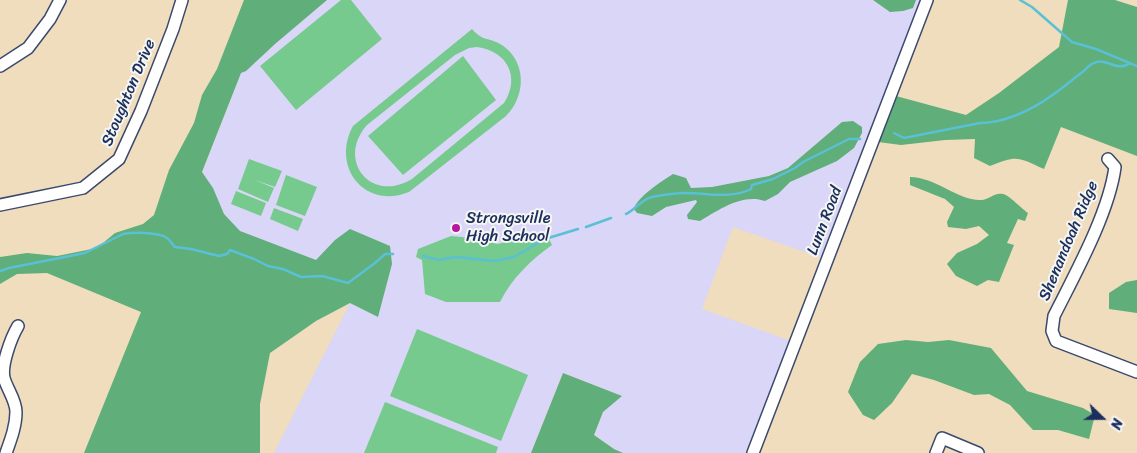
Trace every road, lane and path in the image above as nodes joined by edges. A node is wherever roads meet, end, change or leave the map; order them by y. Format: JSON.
{"nodes":[{"id":1,"x":60,"y":0,"type":"edge"},
{"id":2,"x":182,"y":0,"type":"edge"},
{"id":3,"x":927,"y":0,"type":"edge"},
{"id":4,"x":0,"y":66,"type":"edge"},
{"id":5,"x":1108,"y":159,"type":"dead end"},
{"id":6,"x":0,"y":205,"type":"edge"},
{"id":7,"x":18,"y":326,"type":"dead end"},
{"id":8,"x":1137,"y":372,"type":"edge"},
{"id":9,"x":6,"y":453,"type":"edge"},
{"id":10,"x":753,"y":453,"type":"edge"},
{"id":11,"x":936,"y":453,"type":"edge"},
{"id":12,"x":978,"y":453,"type":"edge"}],
"edges":[{"from":1,"to":4,"type":"street"},
{"from":2,"to":6,"type":"street","name":"Stoughton Drive"},
{"from":3,"to":10,"type":"street","name":"Lunn Road"},
{"from":5,"to":8,"type":"street","name":"Shenandoah Ridge"},
{"from":7,"to":9,"type":"street"},
{"from":11,"to":12,"type":"street"}]}
